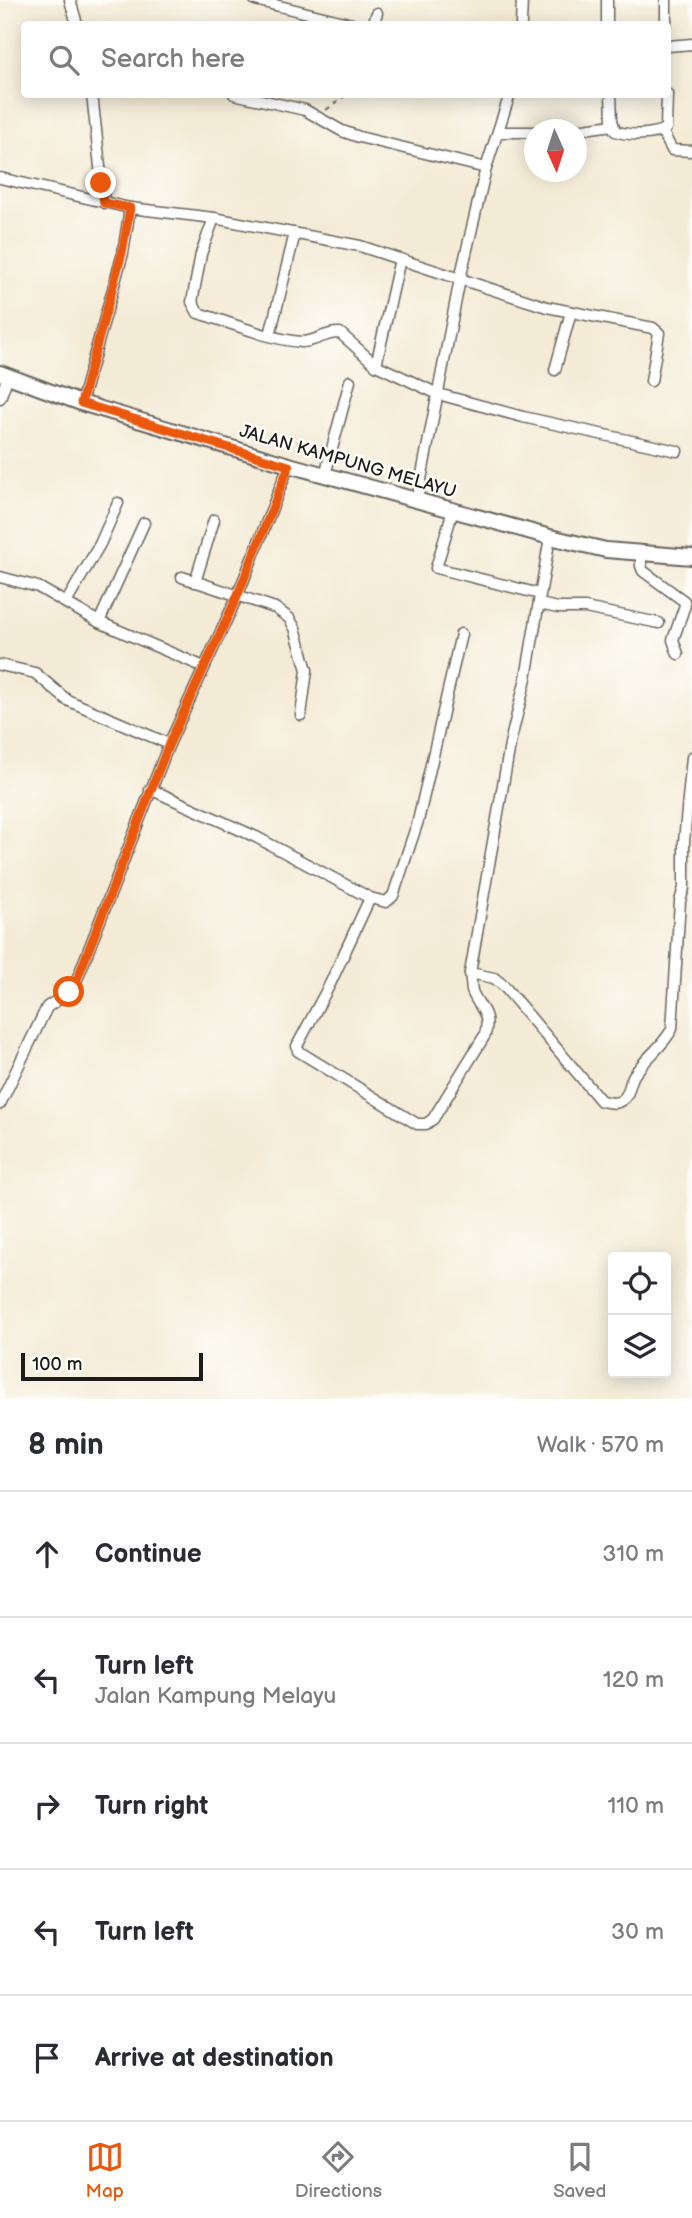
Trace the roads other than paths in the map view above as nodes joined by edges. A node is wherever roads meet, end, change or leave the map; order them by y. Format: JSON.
{"nodes":[{"id":1,"x":70,"y":0,"type":"edge"},
{"id":2,"x":256,"y":0,"type":"edge"},
{"id":3,"x":522,"y":0,"type":"edge"},
{"id":4,"x":607,"y":0,"type":"edge"},
{"id":5,"x":666,"y":0,"type":"edge"},
{"id":6,"x":377,"y":13,"type":"dead end"},
{"id":7,"x":76,"y":21,"type":"edge"},
{"id":8,"x":340,"y":21,"type":"edge"},
{"id":9,"x":374,"y":21,"type":"edge"},
{"id":10,"x":521,"y":21,"type":"edge"},
{"id":11,"x":607,"y":21,"type":"edge"},
{"id":12,"x":666,"y":21,"type":"edge"},
{"id":13,"x":692,"y":44,"type":"edge"},
{"id":14,"x":671,"y":46,"type":"edge"},
{"id":15,"x":92,"y":98,"type":"edge"},
{"id":16,"x":253,"y":98,"type":"edge"},
{"id":17,"x":509,"y":98,"type":"edge"},
{"id":18,"x":611,"y":98,"type":"edge"},
{"id":19,"x":667,"y":98,"type":"edge"},
{"id":20,"x":613,"y":125,"type":"junction"},
{"id":21,"x":587,"y":129,"type":"edge"},
{"id":22,"x":662,"y":131,"type":"junction"},
{"id":23,"x":499,"y":132,"type":"junction"},
{"id":24,"x":524,"y":132,"type":"edge"},
{"id":25,"x":692,"y":151,"type":"edge"},
{"id":26,"x":486,"y":168,"type":"junction"},
{"id":27,"x":0,"y":178,"type":"edge"},
{"id":28,"x":104,"y":203,"type":"junction"},
{"id":29,"x":130,"y":208,"type":"junction"},
{"id":30,"x":214,"y":218,"type":"junction"},
{"id":31,"x":295,"y":233,"type":"junction"},
{"id":32,"x":400,"y":259,"type":"junction"},
{"id":33,"x":460,"y":279,"type":"junction"},
{"id":34,"x":571,"y":312,"type":"junction"},
{"id":35,"x":270,"y":335,"type":"junction"},
{"id":36,"x":376,"y":365,"type":"junction"},
{"id":37,"x":555,"y":370,"type":"dead end"},
{"id":38,"x":4,"y":375,"type":"edge"},
{"id":39,"x":351,"y":381,"type":"dead end"},
{"id":40,"x":651,"y":381,"type":"dead end"},
{"id":41,"x":438,"y":394,"type":"junction"},
{"id":42,"x":0,"y":398,"type":"edge"},
{"id":43,"x":81,"y":403,"type":"junction"},
{"id":44,"x":677,"y":451,"type":"dead end"},
{"id":45,"x":289,"y":466,"type":"junction"},
{"id":46,"x":325,"y":475,"type":"junction"},
{"id":47,"x":417,"y":500,"type":"junction"},
{"id":48,"x":118,"y":503,"type":"dead end"},
{"id":49,"x":453,"y":510,"type":"junction"},
{"id":50,"x":214,"y":520,"type":"dead end"},
{"id":51,"x":144,"y":523,"type":"dead end"},
{"id":52,"x":551,"y":537,"type":"junction"},
{"id":53,"x":641,"y":553,"type":"junction"},
{"id":54,"x":692,"y":557,"type":"edge"},
{"id":55,"x":0,"y":577,"type":"edge"},
{"id":56,"x":182,"y":577,"type":"dead end"},
{"id":57,"x":195,"y":582,"type":"junction"},
{"id":58,"x":237,"y":597,"type":"junction"},
{"id":59,"x":539,"y":599,"type":"junction"},
{"id":60,"x":66,"y":603,"type":"junction"},
{"id":61,"x":99,"y":622,"type":"junction"},
{"id":62,"x":659,"y":623,"type":"dead end"},
{"id":63,"x":461,"y":634,"type":"dead end"},
{"id":64,"x":678,"y":654,"type":"dead end"},
{"id":65,"x":0,"y":665,"type":"edge"},
{"id":66,"x":204,"y":667,"type":"junction"},
{"id":67,"x":301,"y":715,"type":"dead end"},
{"id":68,"x":169,"y":744,"type":"junction"},
{"id":69,"x":692,"y":757,"type":"edge"},
{"id":70,"x":150,"y":789,"type":"junction"},
{"id":71,"x":370,"y":898,"type":"junction"},
{"id":72,"x":470,"y":973,"type":"junction"},
{"id":73,"x":0,"y":1104,"type":"edge"}],
"edges":[{"from":1,"to":7,"type":"street"},
{"from":2,"to":8,"type":"street"},
{"from":3,"to":10,"type":"street"},
{"from":4,"to":11,"type":"street"},
{"from":5,"to":12,"type":"street"},
{"from":6,"to":9,"type":"street"},
{"from":13,"to":14,"type":"street"},
{"from":15,"to":28,"type":"street"},
{"from":16,"to":26,"type":"street"},
{"from":17,"to":23,"type":"street"},
{"from":18,"to":20,"type":"street"},
{"from":19,"to":22,"type":"street"},
{"from":20,"to":21,"type":"street"},
{"from":20,"to":22,"type":"street"},
{"from":22,"to":25,"type":"street"},
{"from":23,"to":24,"type":"street"},
{"from":23,"to":26,"type":"street"},
{"from":26,"to":33,"type":"street"},
{"from":27,"to":28,"type":"street"},
{"from":28,"to":29,"type":"street"},
{"from":29,"to":30,"type":"street"},
{"from":29,"to":43,"type":"street"},
{"from":30,"to":31,"type":"street"},
{"from":30,"to":35,"type":"street"},
{"from":31,"to":32,"type":"street"},
{"from":31,"to":35,"type":"street"},
{"from":32,"to":33,"type":"street"},
{"from":32,"to":36,"type":"street"},
{"from":33,"to":34,"type":"street"},
{"from":33,"to":41,"type":"street"},
{"from":34,"to":37,"type":"street"},
{"from":34,"to":40,"type":"street"},
{"from":35,"to":36,"type":"street"},
{"from":36,"to":41,"type":"street"},
{"from":38,"to":42,"type":"street"},
{"from":38,"to":43,"type":"main road","name":"JALAN KAMPUNG MELAYU"},
{"from":39,"to":46,"type":"street"},
{"from":41,"to":44,"type":"street"},
{"from":41,"to":47,"type":"street"},
{"from":43,"to":45,"type":"main road","name":"JALAN KAMPUNG MELAYU"},
{"from":45,"to":46,"type":"main road","name":"JALAN KAMPUNG MELAYU"},
{"from":45,"to":58,"type":"street"},
{"from":46,"to":47,"type":"main road","name":"JALAN KAMPUNG MELAYU"},
{"from":47,"to":49,"type":"main road","name":"JALAN KAMPUNG MELAYU"},
{"from":48,"to":60,"type":"street"},
{"from":49,"to":52,"type":"main road","name":"JALAN KAMPUNG MELAYU"},
{"from":49,"to":59,"type":"street"},
{"from":50,"to":57,"type":"street"},
{"from":51,"to":61,"type":"street"},
{"from":52,"to":53,"type":"main road","name":"JALAN KAMPUNG MELAYU"},
{"from":52,"to":59,"type":"street"},
{"from":53,"to":54,"type":"main road","name":"JALAN KAMPUNG MELAYU"},
{"from":53,"to":64,"type":"street"},
{"from":55,"to":60,"type":"street"},
{"from":56,"to":57,"type":"street"},
{"from":57,"to":58,"type":"street"},
{"from":58,"to":66,"type":"street"},
{"from":58,"to":67,"type":"street"},
{"from":59,"to":62,"type":"street"},
{"from":59,"to":72,"type":"street"},
{"from":60,"to":61,"type":"street"},
{"from":61,"to":66,"type":"street"},
{"from":63,"to":71,"type":"street"},
{"from":65,"to":68,"type":"street"},
{"from":66,"to":68,"type":"street"},
{"from":68,"to":70,"type":"street"},
{"from":69,"to":72,"type":"street"},
{"from":70,"to":71,"type":"street"},
{"from":70,"to":73,"type":"street"},
{"from":71,"to":72,"type":"street"}]}
